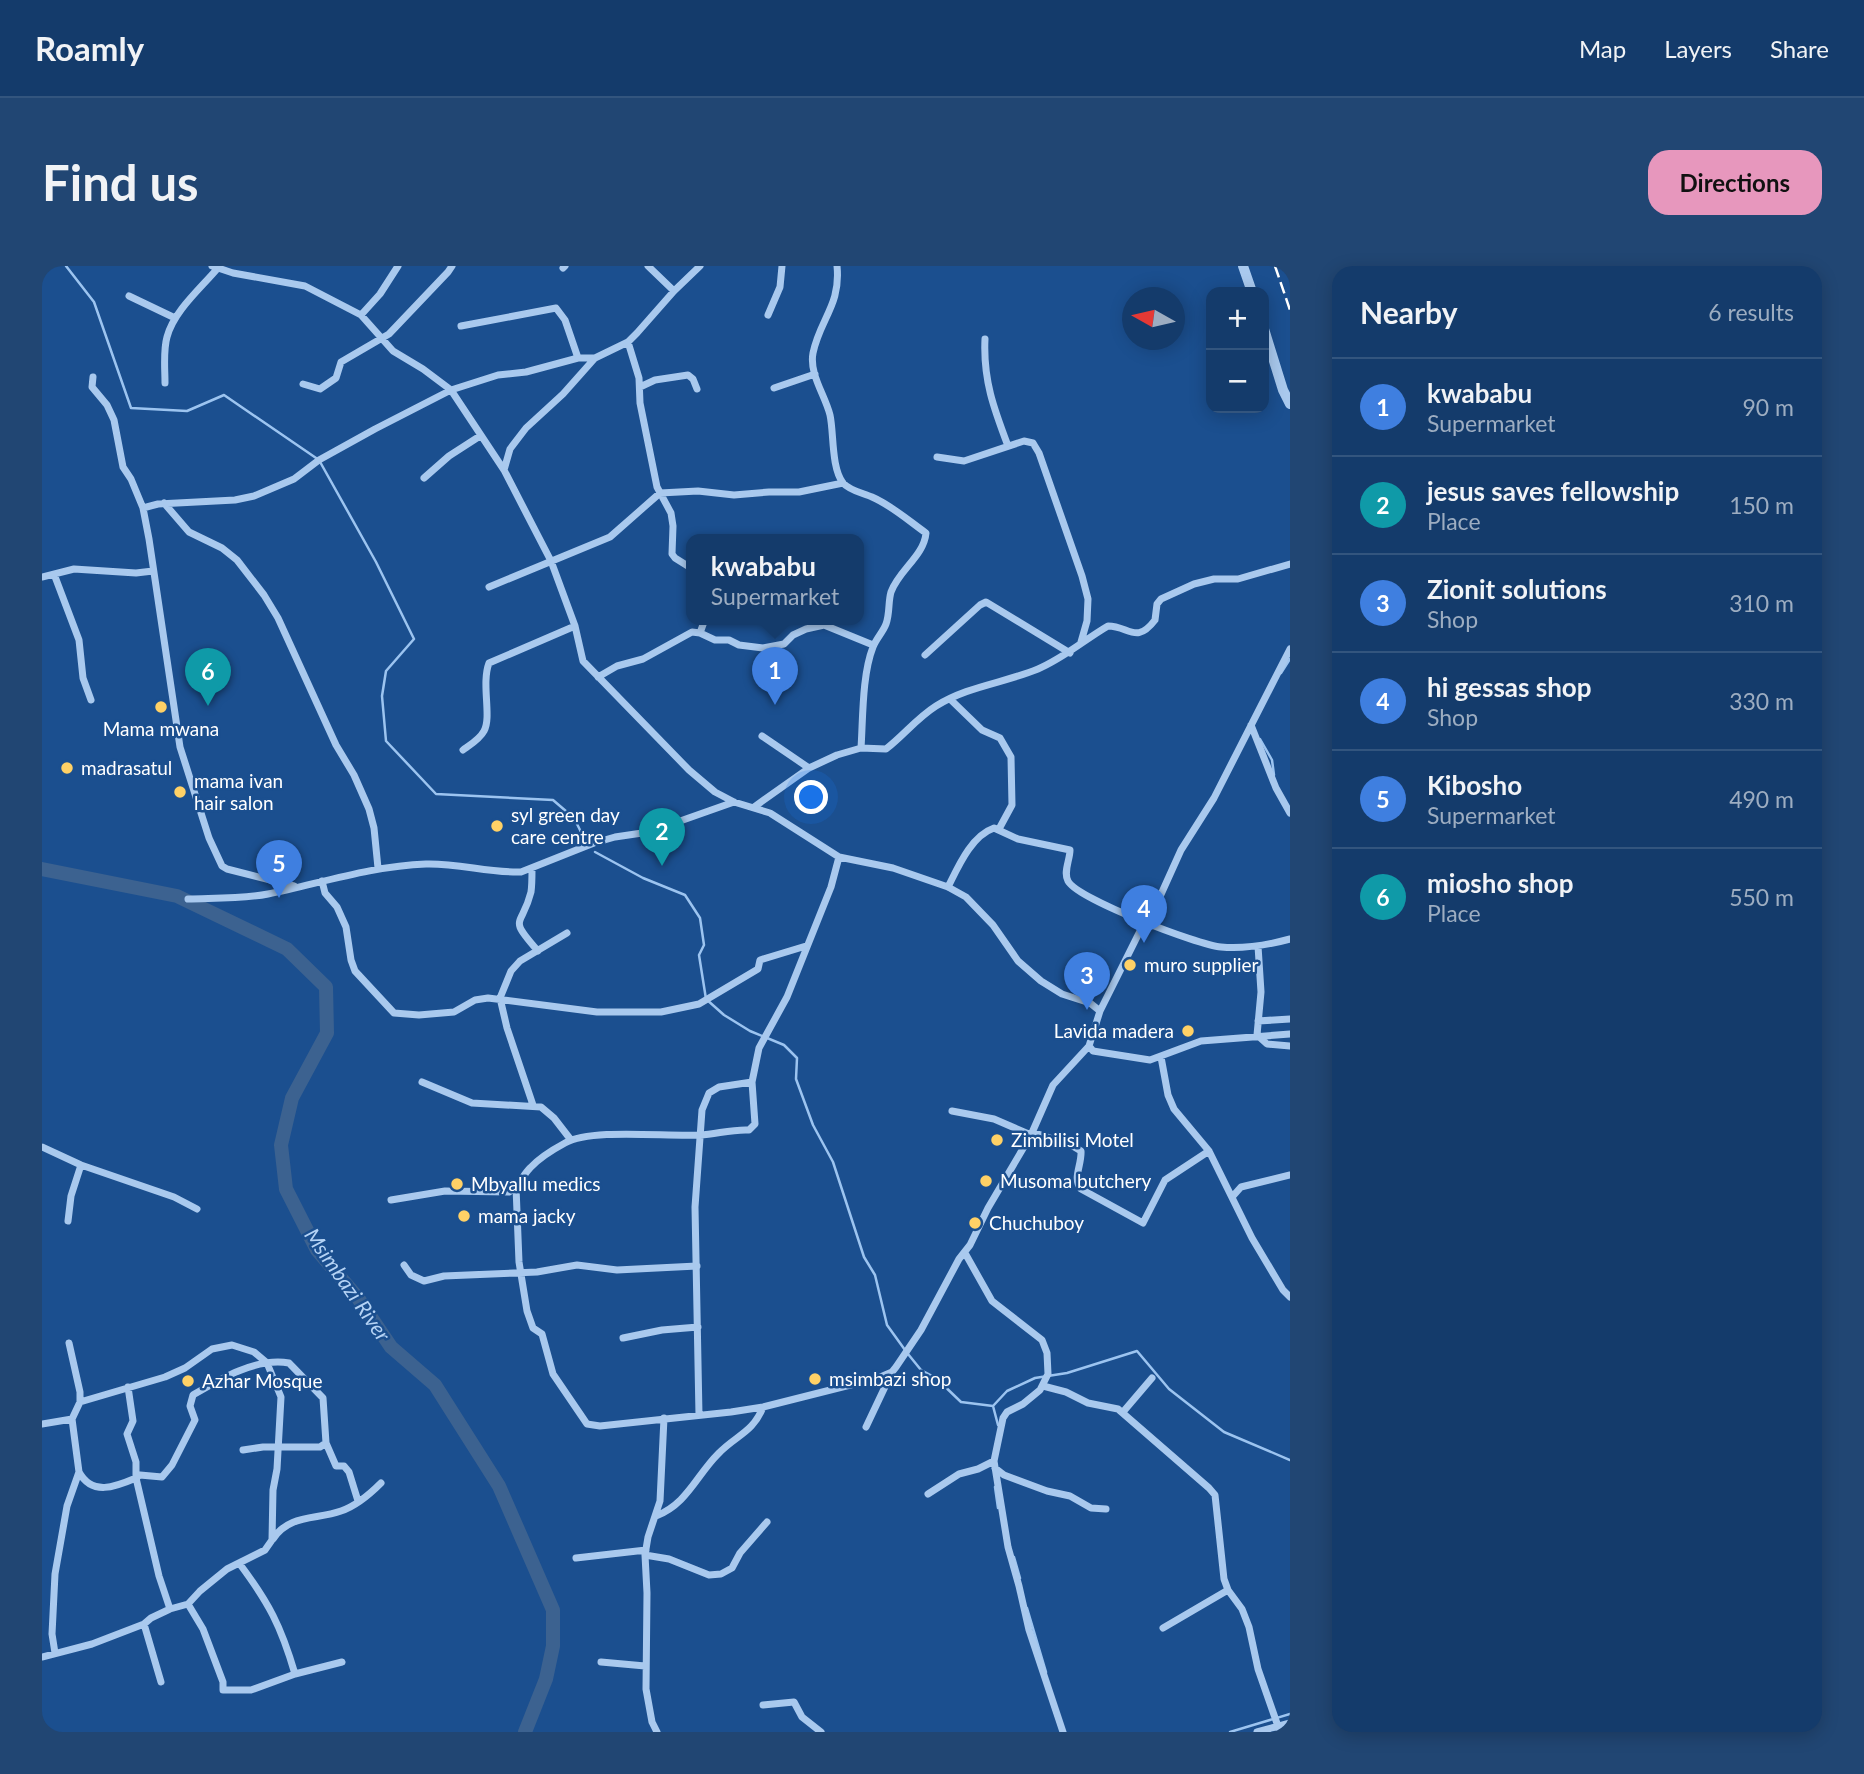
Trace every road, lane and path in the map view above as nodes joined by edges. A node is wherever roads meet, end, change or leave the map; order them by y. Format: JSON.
{"nodes":[{"id":1,"x":398,"y":266,"type":"edge"},
{"id":2,"x":452,"y":266,"type":"edge"},
{"id":3,"x":648,"y":266,"type":"edge"},
{"id":4,"x":700,"y":266,"type":"edge"},
{"id":5,"x":782,"y":266,"type":"edge"},
{"id":6,"x":837,"y":266,"type":"edge"},
{"id":7,"x":1243,"y":266,"type":"edge"},
{"id":8,"x":214,"y":267,"type":"edge"},
{"id":9,"x":1250,"y":287,"type":"edge"},
{"id":10,"x":674,"y":291,"type":"junction"},
{"id":11,"x":129,"y":296,"type":"dead end"},
{"id":12,"x":768,"y":314,"type":"dead end"},
{"id":13,"x":361,"y":315,"type":"junction"},
{"id":14,"x":175,"y":318,"type":"junction"},
{"id":15,"x":461,"y":327,"type":"dead end"},
{"id":16,"x":381,"y":338,"type":"junction"},
{"id":17,"x":985,"y":339,"type":"dead end"},
{"id":18,"x":628,"y":342,"type":"junction"},
{"id":19,"x":1269,"y":345,"type":"edge"},
{"id":20,"x":578,"y":358,"type":"junction"},
{"id":21,"x":595,"y":358,"type":"junction"},
{"id":22,"x":815,"y":374,"type":"junction"},
{"id":23,"x":93,"y":377,"type":"dead end"},
{"id":24,"x":165,"y":383,"type":"dead end"},
{"id":25,"x":303,"y":384,"type":"dead end"},
{"id":26,"x":640,"y":387,"type":"junction"},
{"id":27,"x":774,"y":388,"type":"dead end"},
{"id":28,"x":697,"y":389,"type":"dead end"},
{"id":29,"x":451,"y":390,"type":"junction"},
{"id":30,"x":1290,"y":404,"type":"edge"},
{"id":31,"x":481,"y":436,"type":"junction"},
{"id":32,"x":1008,"y":446,"type":"junction"},
{"id":33,"x":937,"y":457,"type":"dead end"},
{"id":34,"x":504,"y":470,"type":"junction"},
{"id":35,"x":424,"y":478,"type":"dead end"},
{"id":36,"x":843,"y":482,"type":"junction"},
{"id":37,"x":660,"y":493,"type":"junction"},
{"id":38,"x":164,"y":503,"type":"junction"},
{"id":39,"x":142,"y":508,"type":"junction"},
{"id":40,"x":551,"y":561,"type":"junction"},
{"id":41,"x":1290,"y":564,"type":"edge"},
{"id":42,"x":686,"y":565,"type":"edge"},
{"id":43,"x":153,"y":571,"type":"junction"},
{"id":44,"x":54,"y":574,"type":"junction"},
{"id":45,"x":42,"y":577,"type":"edge"},
{"id":46,"x":489,"y":587,"type":"dead end"},
{"id":47,"x":703,"y":625,"type":"edge"},
{"id":48,"x":575,"y":626,"type":"junction"},
{"id":49,"x":700,"y":633,"type":"junction"},
{"id":50,"x":1081,"y":643,"type":"junction"},
{"id":51,"x":873,"y":645,"type":"junction"},
{"id":52,"x":1290,"y":649,"type":"edge"},
{"id":53,"x":1070,"y":653,"type":"junction"},
{"id":54,"x":925,"y":655,"type":"dead end"},
{"id":55,"x":598,"y":677,"type":"junction"},
{"id":56,"x":950,"y":699,"type":"junction"},
{"id":57,"x":91,"y":700,"type":"dead end"},
{"id":58,"x":1251,"y":725,"type":"junction"},
{"id":59,"x":762,"y":736,"type":"dead end"},
{"id":60,"x":861,"y":748,"type":"junction"},
{"id":61,"x":463,"y":750,"type":"dead end"},
{"id":62,"x":809,"y":768,"type":"junction"},
{"id":63,"x":734,"y":802,"type":"junction"},
{"id":64,"x":754,"y":807,"type":"junction"},
{"id":65,"x":1290,"y":813,"type":"edge"},
{"id":66,"x":999,"y":829,"type":"junction"},
{"id":67,"x":839,"y":857,"type":"junction"},
{"id":68,"x":377,"y":869,"type":"junction"},
{"id":69,"x":532,"y":869,"type":"junction"},
{"id":70,"x":322,"y":881,"type":"junction"},
{"id":71,"x":294,"y":886,"type":"junction"},
{"id":72,"x":948,"y":887,"type":"junction"},
{"id":73,"x":188,"y":900,"type":"dead end"},
{"id":74,"x":1145,"y":921,"type":"junction"},
{"id":75,"x":567,"y":933,"type":"dead end"},
{"id":76,"x":1290,"y":939,"type":"edge"},
{"id":77,"x":806,"y":946,"type":"junction"},
{"id":78,"x":1258,"y":946,"type":"junction"},
{"id":79,"x":538,"y":951,"type":"junction"},
{"id":80,"x":500,"y":998,"type":"junction"},
{"id":81,"x":1100,"y":1011,"type":"junction"},
{"id":82,"x":1290,"y":1020,"type":"edge"},
{"id":83,"x":1258,"y":1021,"type":"junction"},
{"id":84,"x":1290,"y":1034,"type":"edge"},
{"id":85,"x":1257,"y":1035,"type":"junction"},
{"id":86,"x":1089,"y":1046,"type":"junction"},
{"id":87,"x":1290,"y":1046,"type":"edge"},
{"id":88,"x":1161,"y":1057,"type":"junction"},
{"id":89,"x":422,"y":1082,"type":"dead end"},
{"id":90,"x":752,"y":1082,"type":"junction"},
{"id":91,"x":533,"y":1105,"type":"junction"},
{"id":92,"x":952,"y":1111,"type":"dead end"},
{"id":93,"x":1031,"y":1134,"type":"junction"},
{"id":94,"x":701,"y":1135,"type":"junction"},
{"id":95,"x":571,"y":1140,"type":"junction"},
{"id":96,"x":42,"y":1147,"type":"edge"},
{"id":97,"x":1209,"y":1151,"type":"junction"},
{"id":98,"x":80,"y":1166,"type":"junction"},
{"id":99,"x":1290,"y":1175,"type":"edge"},
{"id":100,"x":516,"y":1187,"type":"junction"},
{"id":101,"x":1233,"y":1196,"type":"junction"},
{"id":102,"x":391,"y":1200,"type":"dead end"},
{"id":103,"x":197,"y":1209,"type":"dead end"},
{"id":104,"x":68,"y":1221,"type":"dead end"},
{"id":105,"x":965,"y":1253,"type":"junction"},
{"id":106,"x":404,"y":1265,"type":"dead end"},
{"id":107,"x":697,"y":1266,"type":"junction"},
{"id":108,"x":520,"y":1273,"type":"junction"},
{"id":109,"x":1290,"y":1297,"type":"edge"},
{"id":110,"x":698,"y":1327,"type":"junction"},
{"id":111,"x":624,"y":1338,"type":"dead end"},
{"id":112,"x":69,"y":1343,"type":"dead end"},
{"id":113,"x":267,"y":1363,"type":"junction"},
{"id":114,"x":892,"y":1372,"type":"junction"},
{"id":115,"x":1152,"y":1378,"type":"dead end"},
{"id":116,"x":1043,"y":1386,"type":"junction"},
{"id":117,"x":128,"y":1387,"type":"junction"},
{"id":118,"x":80,"y":1402,"type":"junction"},
{"id":119,"x":763,"y":1406,"type":"junction"},
{"id":120,"x":1123,"y":1412,"type":"junction"},
{"id":121,"x":699,"y":1415,"type":"junction"},
{"id":122,"x":664,"y":1418,"type":"junction"},
{"id":123,"x":72,"y":1419,"type":"junction"},
{"id":124,"x":42,"y":1424,"type":"edge"},
{"id":125,"x":866,"y":1427,"type":"dead end"},
{"id":126,"x":326,"y":1443,"type":"junction"},
{"id":127,"x":278,"y":1447,"type":"junction"},
{"id":128,"x":243,"y":1450,"type":"dead end"},
{"id":129,"x":994,"y":1465,"type":"junction"},
{"id":130,"x":79,"y":1472,"type":"junction"},
{"id":131,"x":136,"y":1478,"type":"junction"},
{"id":132,"x":381,"y":1483,"type":"dead end"},
{"id":133,"x":928,"y":1494,"type":"dead end"},
{"id":134,"x":358,"y":1501,"type":"junction"},
{"id":135,"x":1106,"y":1509,"type":"dead end"},
{"id":136,"x":656,"y":1516,"type":"junction"},
{"id":137,"x":767,"y":1522,"type":"dead end"},
{"id":138,"x":272,"y":1540,"type":"junction"},
{"id":139,"x":646,"y":1553,"type":"junction"},
{"id":140,"x":576,"y":1558,"type":"dead end"},
{"id":141,"x":239,"y":1563,"type":"junction"},
{"id":142,"x":1228,"y":1590,"type":"junction"},
{"id":143,"x":188,"y":1604,"type":"junction"},
{"id":144,"x":170,"y":1609,"type":"junction"},
{"id":145,"x":144,"y":1624,"type":"junction"},
{"id":146,"x":1163,"y":1628,"type":"dead end"},
{"id":147,"x":55,"y":1653,"type":"junction"},
{"id":148,"x":42,"y":1657,"type":"edge"},
{"id":149,"x":342,"y":1662,"type":"dead end"},
{"id":150,"x":601,"y":1662,"type":"dead end"},
{"id":151,"x":645,"y":1666,"type":"junction"},
{"id":152,"x":295,"y":1674,"type":"junction"},
{"id":153,"x":161,"y":1682,"type":"dead end"},
{"id":154,"x":763,"y":1705,"type":"dead end"},
{"id":155,"x":1290,"y":1723,"type":"edge"},
{"id":156,"x":1279,"y":1729,"type":"edge"},
{"id":157,"x":657,"y":1732,"type":"edge"},
{"id":158,"x":821,"y":1732,"type":"edge"},
{"id":159,"x":1063,"y":1732,"type":"edge"},
{"id":160,"x":1257,"y":1732,"type":"edge"}],
"edges":[{"from":1,"to":13,"type":"street"},
{"from":2,"to":16,"type":"street"},
{"from":3,"to":10,"type":"street"},
{"from":4,"to":10,"type":"street"},
{"from":5,"to":12,"type":"street"},
{"from":6,"to":22,"type":"street"},
{"from":7,"to":9,"type":"street"},
{"from":8,"to":13,"type":"street"},
{"from":8,"to":14,"type":"street"},
{"from":10,"to":18,"type":"street"},
{"from":11,"to":14,"type":"street"},
{"from":13,"to":16,"type":"street"},
{"from":14,"to":24,"type":"street"},
{"from":15,"to":20,"type":"street"},
{"from":16,"to":25,"type":"street"},
{"from":16,"to":29,"type":"street"},
{"from":17,"to":32,"type":"street"},
{"from":18,"to":21,"type":"street"},
{"from":18,"to":26,"type":"street"},
{"from":19,"to":30,"type":"street"},
{"from":20,"to":21,"type":"street"},
{"from":20,"to":29,"type":"street"},
{"from":21,"to":34,"type":"street"},
{"from":22,"to":27,"type":"street"},
{"from":22,"to":36,"type":"street"},
{"from":23,"to":39,"type":"street"},
{"from":26,"to":28,"type":"street"},
{"from":26,"to":37,"type":"street"},
{"from":29,"to":31,"type":"street"},
{"from":29,"to":38,"type":"street"},
{"from":31,"to":34,"type":"street"},
{"from":31,"to":35,"type":"street"},
{"from":32,"to":33,"type":"street"},
{"from":32,"to":50,"type":"street"},
{"from":34,"to":40,"type":"street"},
{"from":36,"to":37,"type":"street"},
{"from":36,"to":51,"type":"street"},
{"from":37,"to":40,"type":"street"},
{"from":37,"to":42,"type":"street"},
{"from":38,"to":39,"type":"street"},
{"from":38,"to":68,"type":"street"},
{"from":39,"to":43,"type":"street"},
{"from":40,"to":46,"type":"street"},
{"from":40,"to":48,"type":"street"},
{"from":41,"to":50,"type":"street"},
{"from":43,"to":44,"type":"street"},
{"from":43,"to":71,"type":"street"},
{"from":44,"to":45,"type":"street"},
{"from":44,"to":57,"type":"street"},
{"from":47,"to":49,"type":"street"},
{"from":48,"to":55,"type":"street"},
{"from":48,"to":61,"type":"street"},
{"from":49,"to":51,"type":"street"},
{"from":49,"to":55,"type":"street"},
{"from":50,"to":53,"type":"street"},
{"from":51,"to":60,"type":"street"},
{"from":52,"to":58,"type":"street"},
{"from":53,"to":54,"type":"street"},
{"from":53,"to":56,"type":"street"},
{"from":55,"to":63,"type":"street"},
{"from":56,"to":60,"type":"street"},
{"from":56,"to":66,"type":"street"},
{"from":58,"to":65,"type":"street"},
{"from":58,"to":74,"type":"street"},
{"from":59,"to":62,"type":"street"},
{"from":60,"to":62,"type":"street"},
{"from":62,"to":64,"type":"street"},
{"from":63,"to":64,"type":"street"},
{"from":63,"to":69,"type":"street"},
{"from":64,"to":67,"type":"street"},
{"from":66,"to":72,"type":"street"},
{"from":66,"to":74,"type":"street"},
{"from":67,"to":72,"type":"street"},
{"from":67,"to":77,"type":"street"},
{"from":68,"to":69,"type":"street"},
{"from":68,"to":70,"type":"street"},
{"from":69,"to":79,"type":"street"},
{"from":70,"to":71,"type":"street"},
{"from":70,"to":80,"type":"street"},
{"from":71,"to":73,"type":"street"},
{"from":72,"to":81,"type":"street"},
{"from":74,"to":78,"type":"street"},
{"from":74,"to":81,"type":"street"},
{"from":75,"to":79,"type":"street"},
{"from":76,"to":78,"type":"street"},
{"from":77,"to":80,"type":"street"},
{"from":77,"to":90,"type":"street"},
{"from":78,"to":83,"type":"street"},
{"from":79,"to":80,"type":"street"},
{"from":80,"to":91,"type":"street"},
{"from":81,"to":86,"type":"street"},
{"from":82,"to":83,"type":"street"},
{"from":83,"to":85,"type":"street"},
{"from":84,"to":85,"type":"street"},
{"from":85,"to":87,"type":"street"},
{"from":85,"to":88,"type":"street"},
{"from":86,"to":88,"type":"street"},
{"from":86,"to":93,"type":"street"},
{"from":88,"to":97,"type":"street"},
{"from":89,"to":91,"type":"street"},
{"from":90,"to":94,"type":"street"},
{"from":90,"to":94,"type":"street"},
{"from":91,"to":95,"type":"street"},
{"from":92,"to":93,"type":"street"},
{"from":93,"to":97,"type":"street"},
{"from":93,"to":105,"type":"street"},
{"from":94,"to":95,"type":"street"},
{"from":94,"to":107,"type":"street"},
{"from":95,"to":100,"type":"street"},
{"from":96,"to":98,"type":"street"},
{"from":97,"to":101,"type":"street"},
{"from":98,"to":103,"type":"street"},
{"from":98,"to":104,"type":"street"},
{"from":99,"to":101,"type":"street"},
{"from":100,"to":102,"type":"street"},
{"from":100,"to":108,"type":"street"},
{"from":101,"to":109,"type":"street"},
{"from":105,"to":114,"type":"street"},
{"from":105,"to":116,"type":"street"},
{"from":106,"to":108,"type":"street"},
{"from":107,"to":108,"type":"street"},
{"from":107,"to":110,"type":"street"},
{"from":108,"to":122,"type":"street"},
{"from":110,"to":111,"type":"street"},
{"from":110,"to":121,"type":"street"},
{"from":112,"to":118,"type":"street"},
{"from":113,"to":117,"type":"street"},
{"from":113,"to":126,"type":"street"},
{"from":113,"to":127,"type":"street"},
{"from":113,"to":131,"type":"street"},
{"from":114,"to":119,"type":"street"},
{"from":114,"to":125,"type":"street"},
{"from":115,"to":120,"type":"street"},
{"from":116,"to":120,"type":"street"},
{"from":116,"to":129,"type":"street"},
{"from":117,"to":118,"type":"street"},
{"from":117,"to":131,"type":"street"},
{"from":118,"to":123,"type":"street"},
{"from":119,"to":121,"type":"street"},
{"from":119,"to":136,"type":"street"},
{"from":120,"to":142,"type":"street"},
{"from":121,"to":122,"type":"street"},
{"from":122,"to":136,"type":"street"},
{"from":123,"to":124,"type":"street"},
{"from":123,"to":130,"type":"street"},
{"from":126,"to":127,"type":"street"},
{"from":126,"to":134,"type":"street"},
{"from":127,"to":128,"type":"street"},
{"from":127,"to":138,"type":"street"},
{"from":129,"to":133,"type":"street"},
{"from":129,"to":135,"type":"street"},
{"from":129,"to":159,"type":"street"},
{"from":130,"to":131,"type":"street"},
{"from":130,"to":147,"type":"street"},
{"from":131,"to":144,"type":"street"},
{"from":132,"to":134,"type":"street"},
{"from":134,"to":138,"type":"street"},
{"from":136,"to":139,"type":"street"},
{"from":137,"to":139,"type":"street"},
{"from":138,"to":141,"type":"street"},
{"from":139,"to":140,"type":"street"},
{"from":139,"to":151,"type":"street"},
{"from":141,"to":143,"type":"street"},
{"from":141,"to":152,"type":"street"},
{"from":142,"to":146,"type":"street"},
{"from":142,"to":156,"type":"street"},
{"from":143,"to":144,"type":"street"},
{"from":143,"to":152,"type":"street"},
{"from":144,"to":145,"type":"street"},
{"from":145,"to":147,"type":"street"},
{"from":145,"to":153,"type":"street"},
{"from":147,"to":148,"type":"street"},
{"from":149,"to":152,"type":"street"},
{"from":150,"to":151,"type":"street"},
{"from":151,"to":157,"type":"street"},
{"from":154,"to":158,"type":"street"},
{"from":155,"to":156,"type":"street"},
{"from":156,"to":160,"type":"street"}]}
